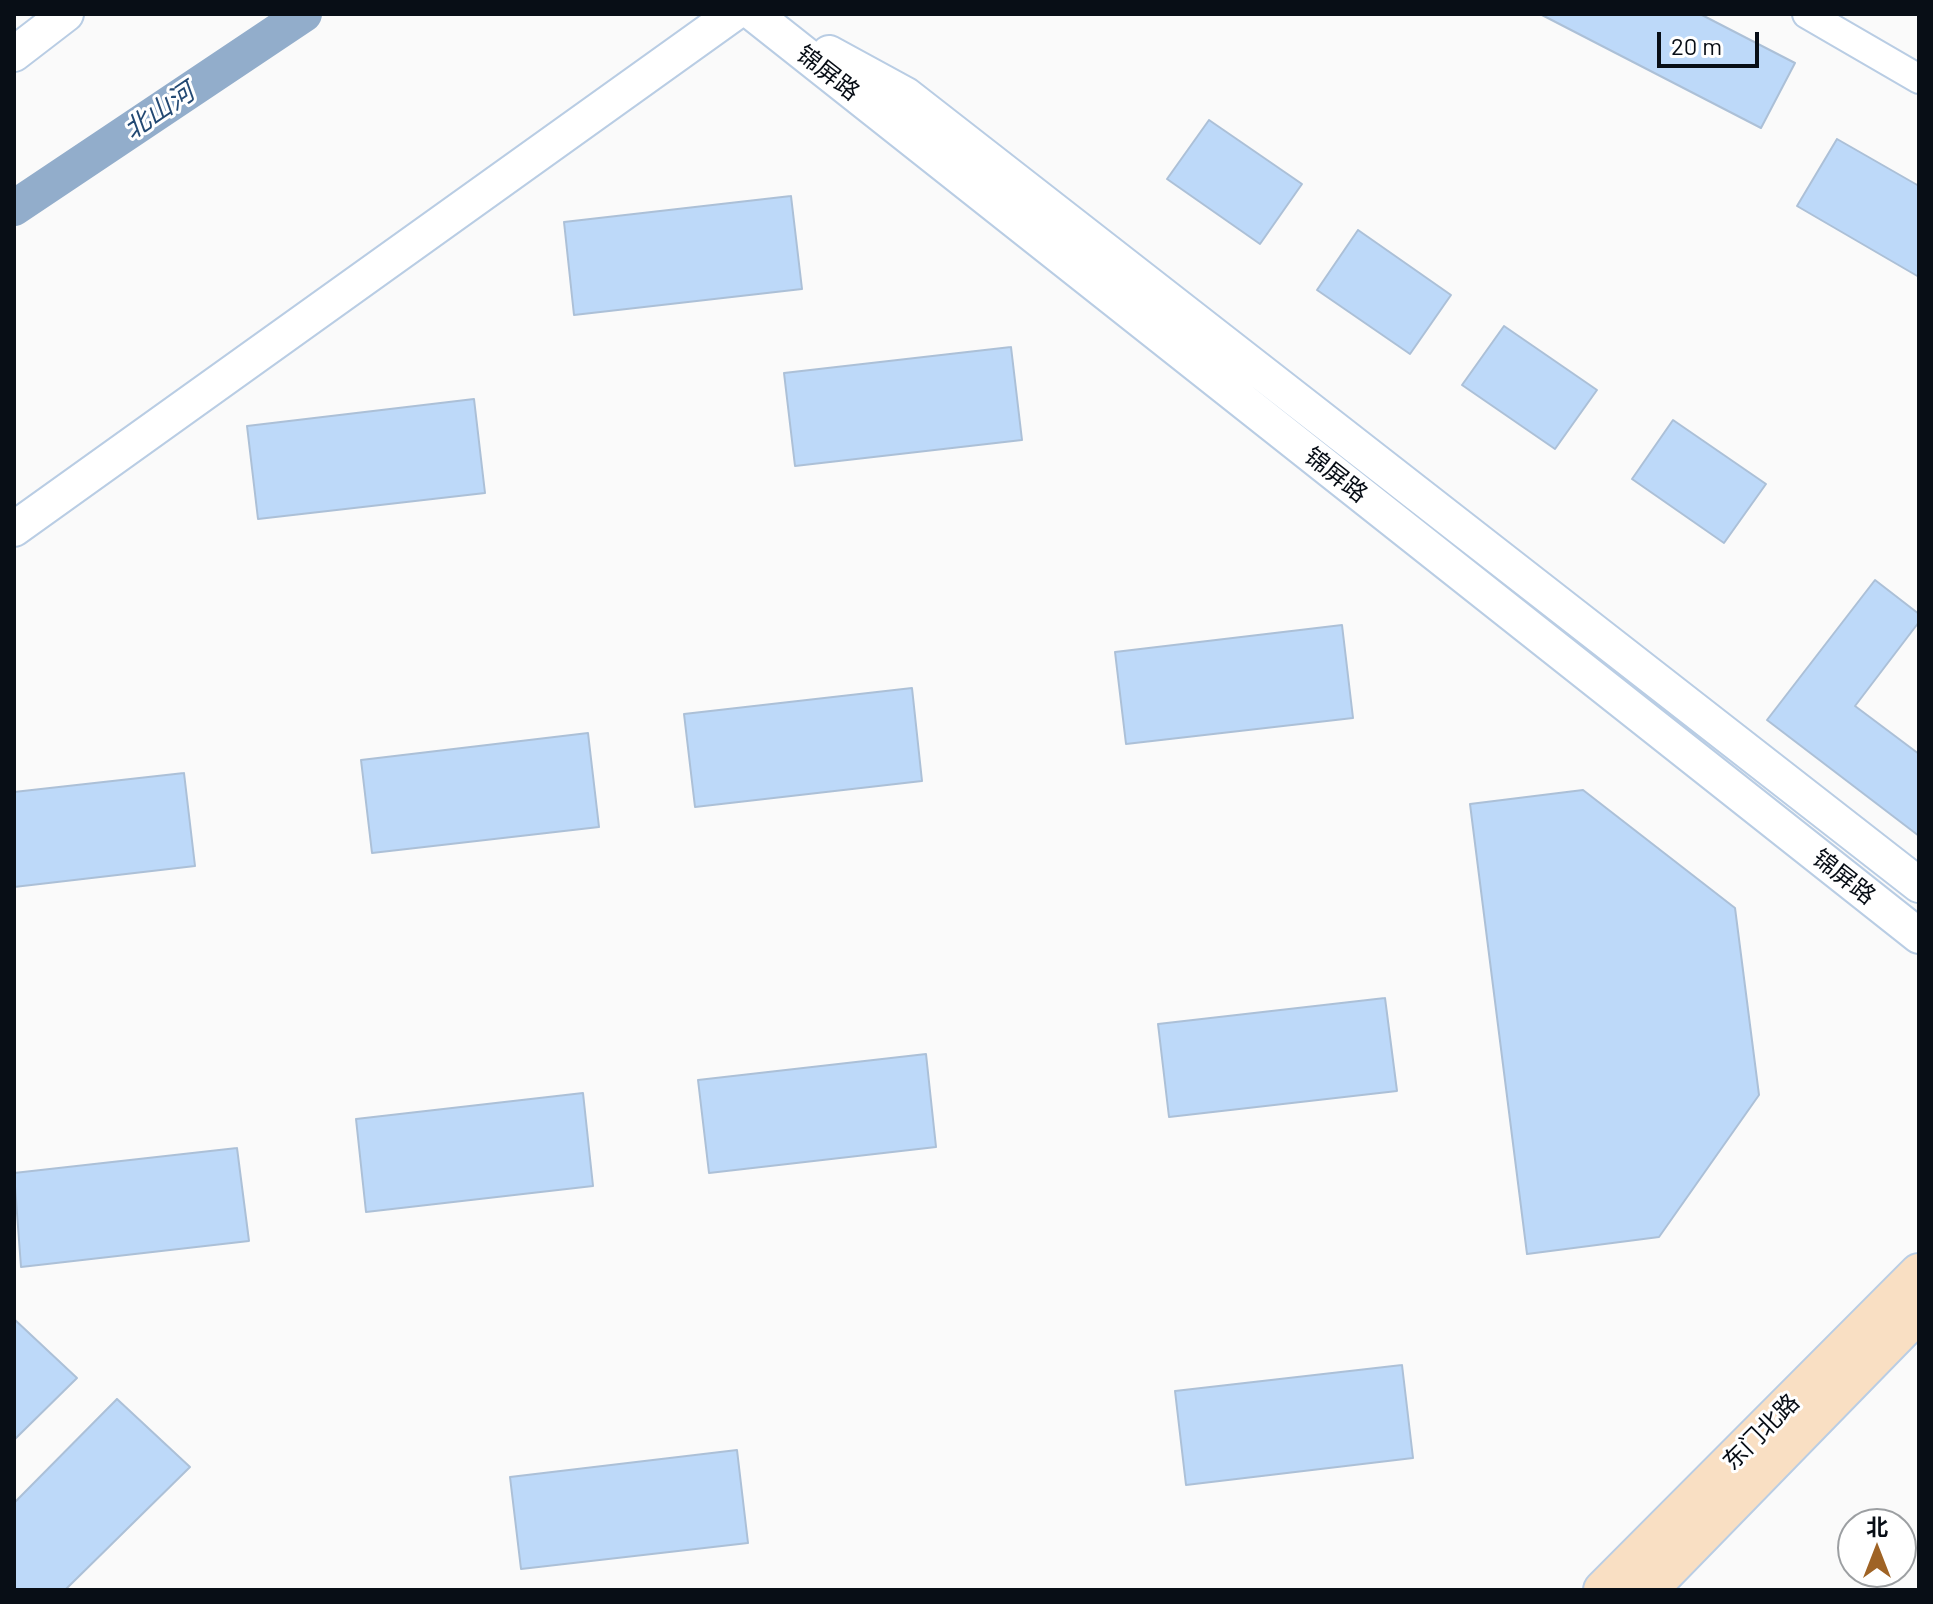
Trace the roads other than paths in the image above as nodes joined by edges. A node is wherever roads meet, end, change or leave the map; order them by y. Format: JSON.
{"nodes":[{"id":1,"x":66,"y":14,"type":"edge"},
{"id":2,"x":733,"y":14,"type":"edge"},
{"id":3,"x":756,"y":14,"type":"edge"},
{"id":4,"x":1807,"y":14,"type":"edge"},
{"id":5,"x":14,"y":54,"type":"edge"},
{"id":6,"x":1919,"y":79,"type":"edge"},
{"id":7,"x":14,"y":529,"type":"edge"},
{"id":8,"x":1919,"y":885,"type":"edge"},
{"id":9,"x":1919,"y":936,"type":"edge"},
{"id":10,"x":1919,"y":1273,"type":"edge"},
{"id":11,"x":1919,"y":1312,"type":"edge"},
{"id":12,"x":1603,"y":1590,"type":"edge"},
{"id":13,"x":1648,"y":1590,"type":"edge"}],
"edges":[{"from":1,"to":5,"type":"street"},
{"from":2,"to":7,"type":"street"},
{"from":3,"to":8,"type":"street","name":"锦屏路"},
{"from":3,"to":9,"type":"street","name":"锦屏路"},
{"from":4,"to":6,"type":"street"},
{"from":10,"to":12,"type":"main road","name":"东门北路"},
{"from":11,"to":13,"type":"main road","name":"东门北路"}]}
